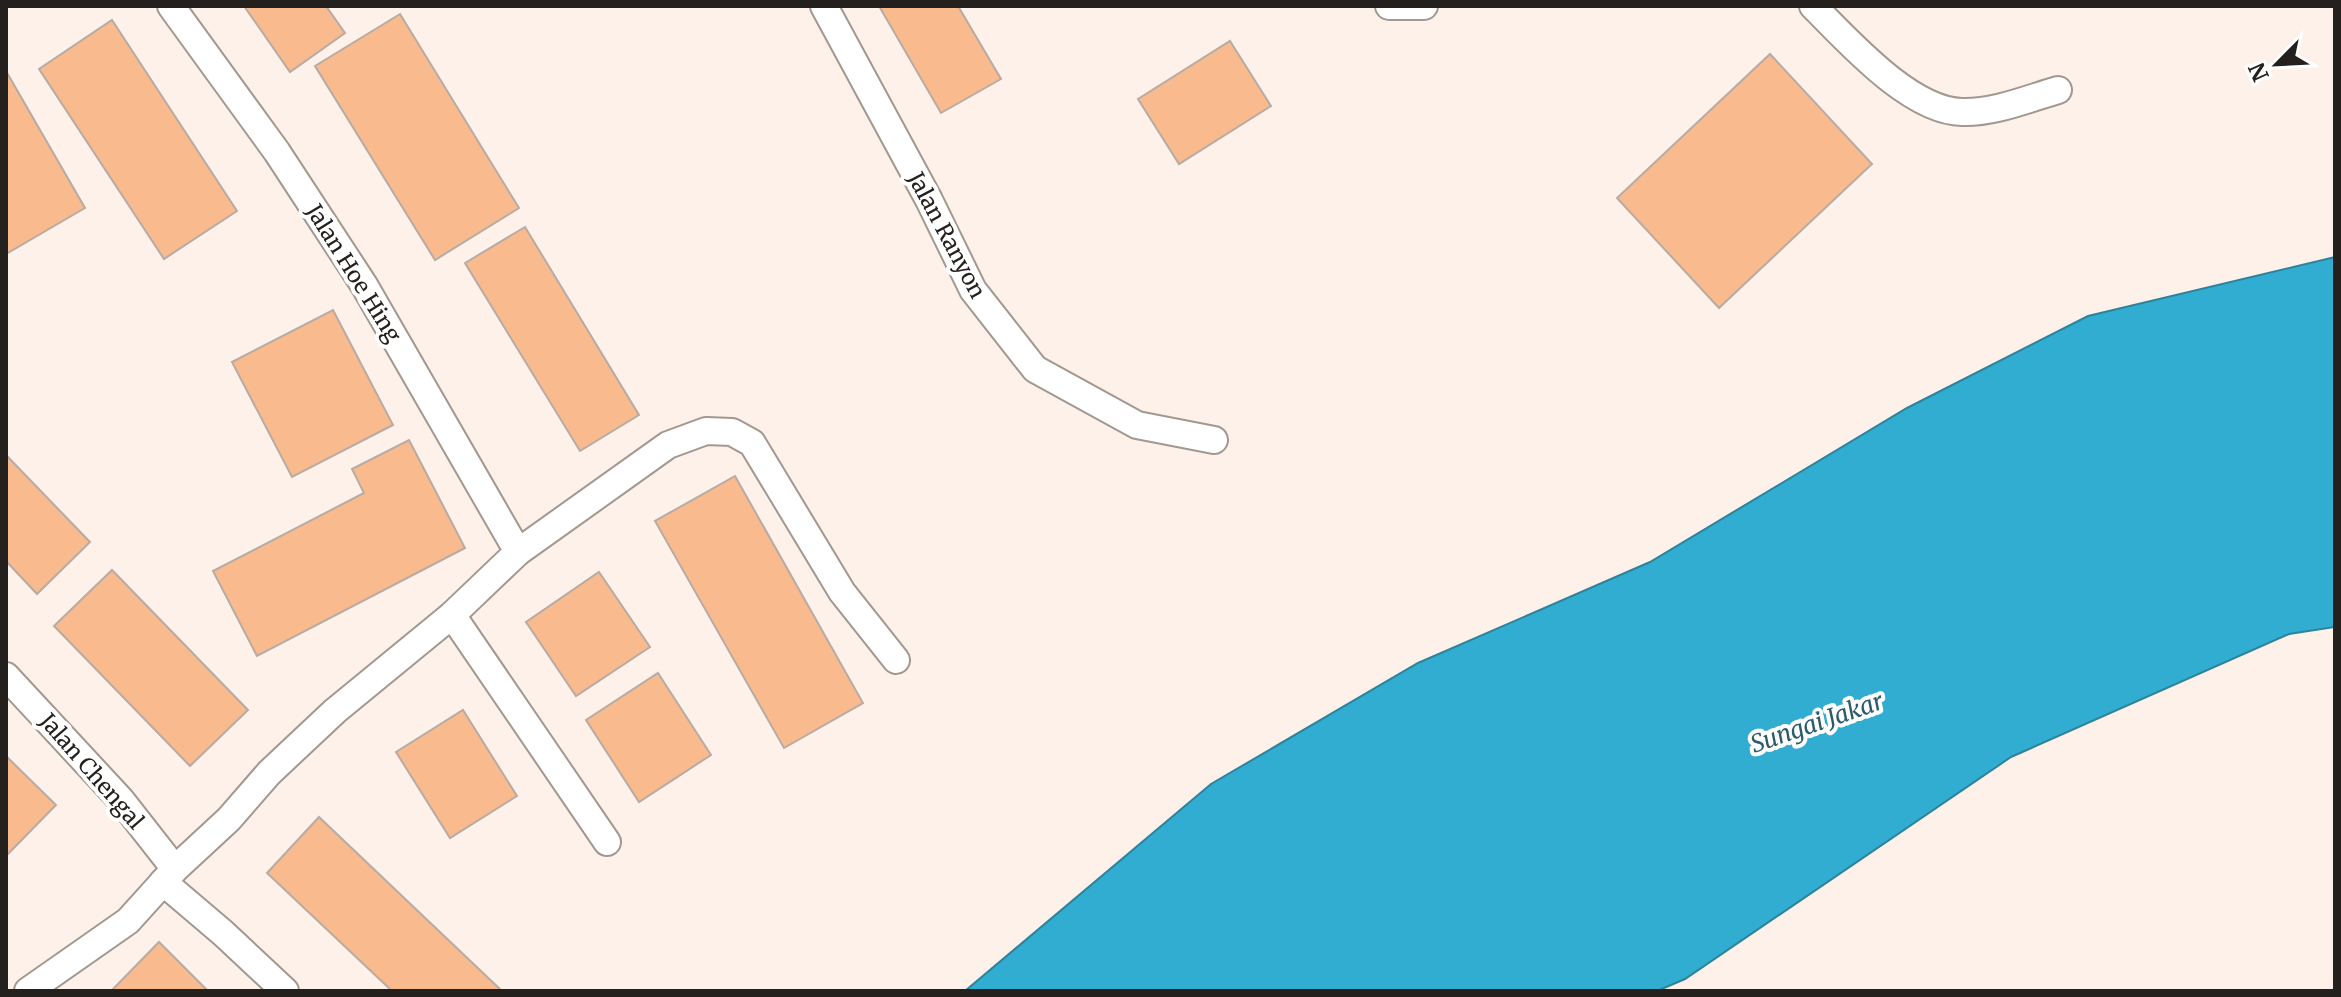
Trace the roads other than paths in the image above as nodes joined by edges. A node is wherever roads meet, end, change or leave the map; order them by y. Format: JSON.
{"nodes":[{"id":1,"x":171,"y":6,"type":"edge"},
{"id":2,"x":824,"y":6,"type":"edge"},
{"id":3,"x":1389,"y":6,"type":"edge"},
{"id":4,"x":1424,"y":6,"type":"edge"},
{"id":5,"x":1813,"y":6,"type":"edge"},
{"id":6,"x":2058,"y":90,"type":"dead end"},
{"id":7,"x":1214,"y":440,"type":"dead end"},
{"id":8,"x":518,"y":552,"type":"junction"},
{"id":9,"x":452,"y":615,"type":"junction"},
{"id":10,"x":896,"y":660,"type":"dead end"},
{"id":11,"x":6,"y":676,"type":"edge"},
{"id":12,"x":607,"y":842,"type":"dead end"},
{"id":13,"x":169,"y":876,"type":"junction"},
{"id":14,"x":28,"y":991,"type":"edge"},
{"id":15,"x":285,"y":991,"type":"edge"}],
"edges":[{"from":1,"to":8,"type":"street","name":"Jalan Hoe Hing"},
{"from":2,"to":7,"type":"street","name":"Jalan Ranyon"},
{"from":3,"to":4,"type":"street"},
{"from":5,"to":6,"type":"street"},
{"from":8,"to":9,"type":"street"},
{"from":8,"to":10,"type":"street"},
{"from":9,"to":12,"type":"street"},
{"from":9,"to":13,"type":"street"},
{"from":11,"to":13,"type":"street","name":"Jalan Chengal"},
{"from":13,"to":14,"type":"street"},
{"from":13,"to":15,"type":"street","name":"Jalan Chengal"}]}
